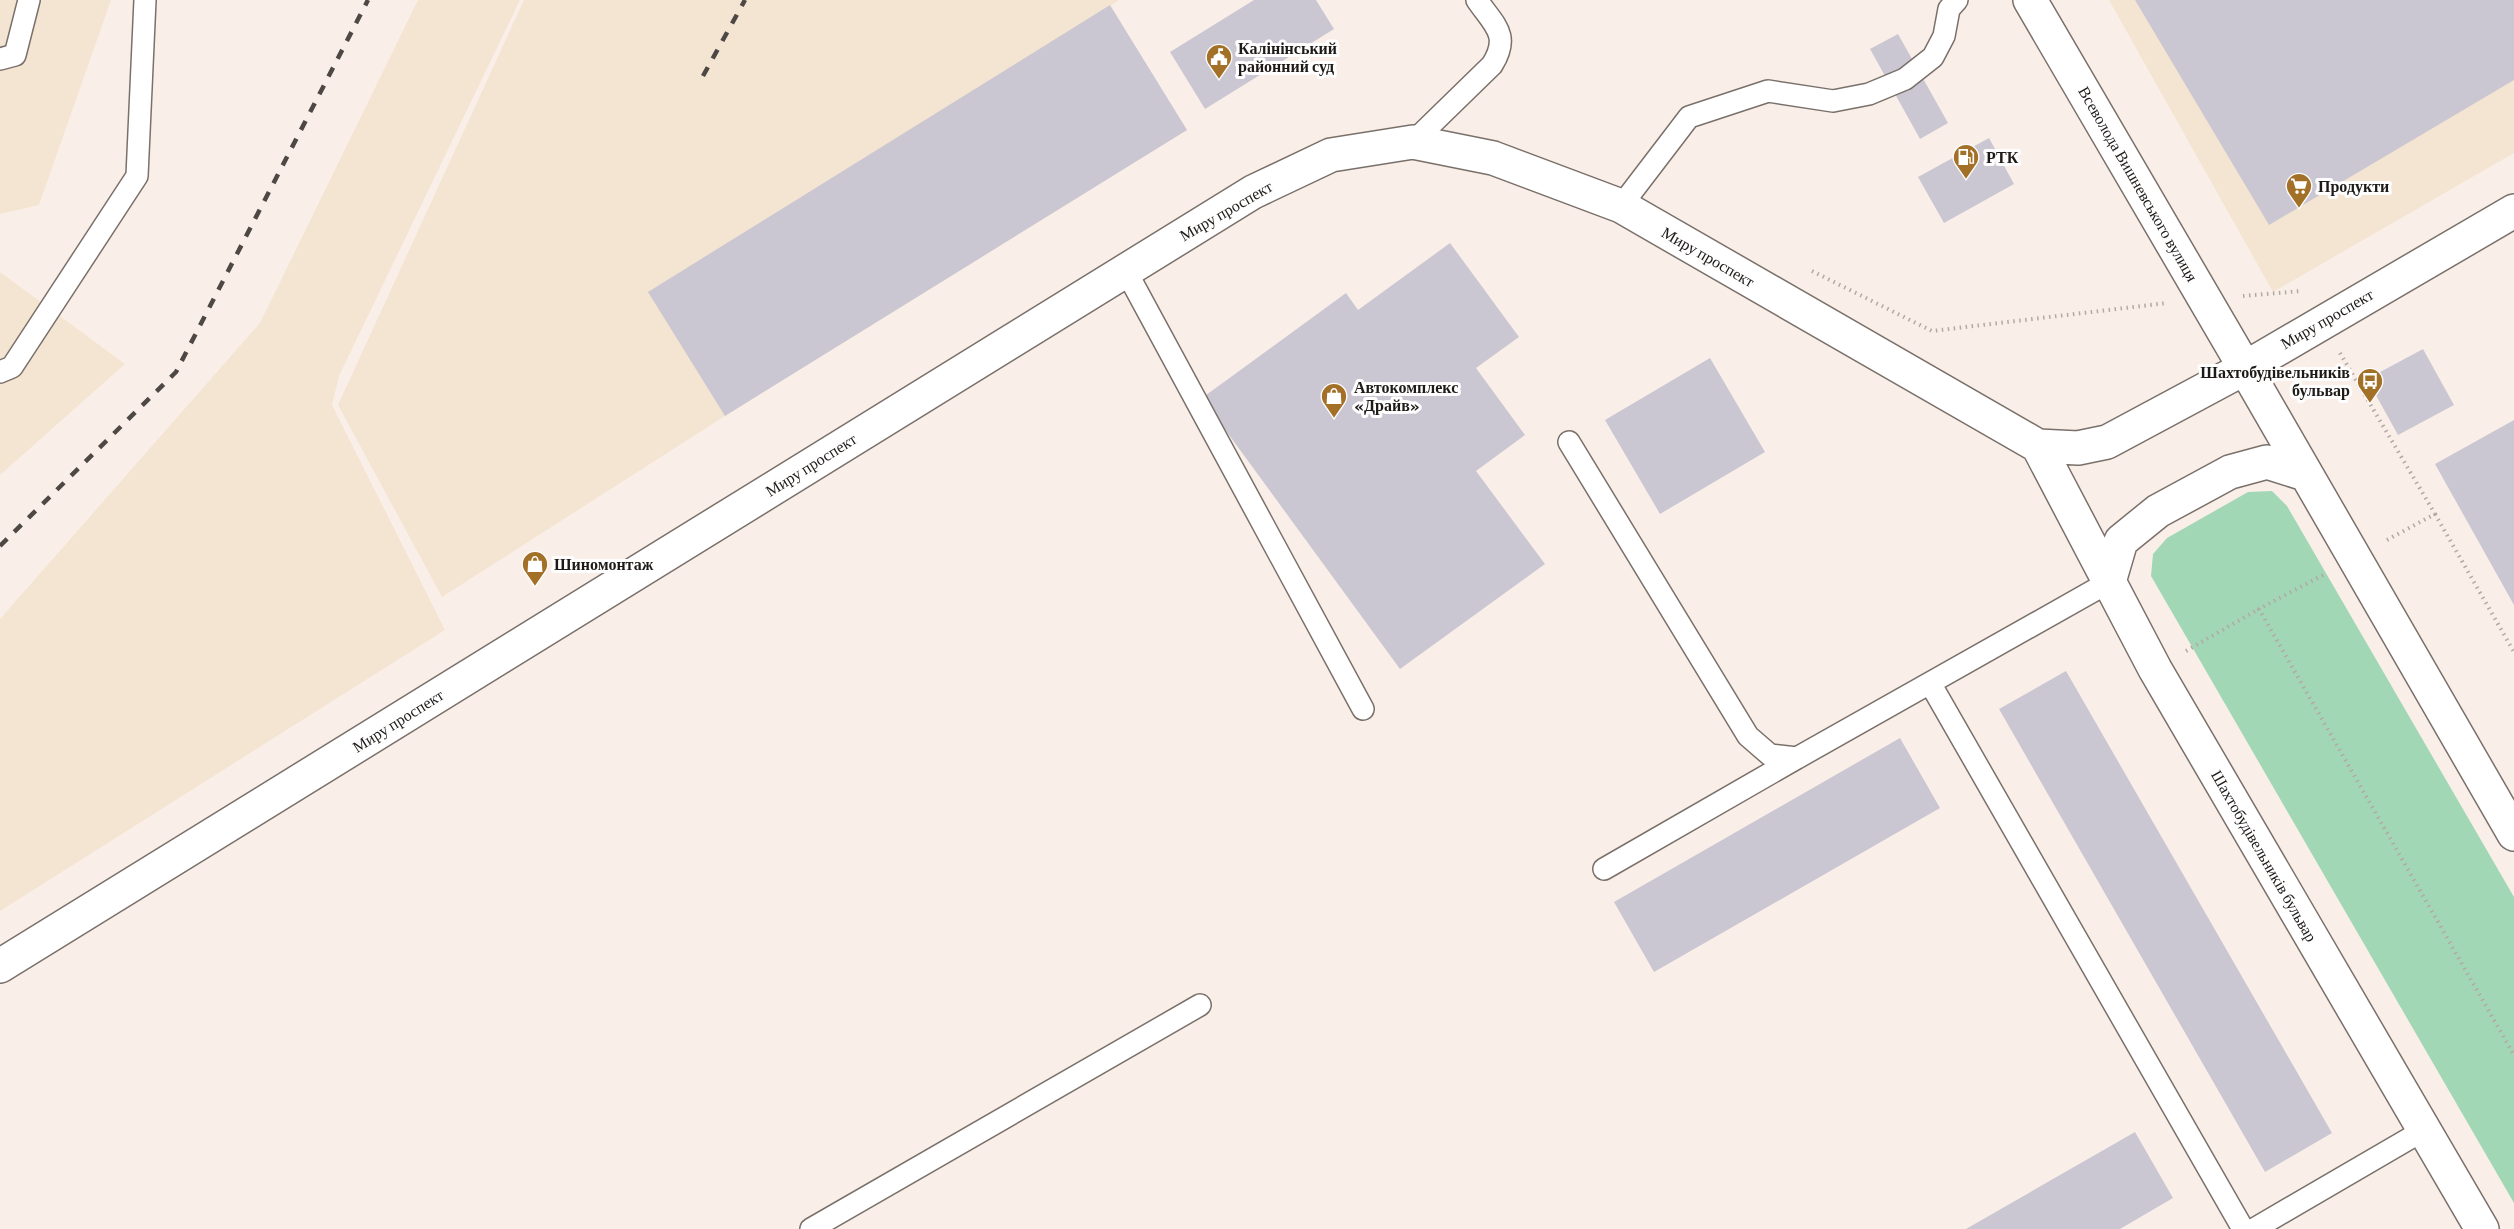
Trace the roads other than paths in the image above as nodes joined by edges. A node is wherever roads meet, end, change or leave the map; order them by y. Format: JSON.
{"nodes":[{"id":1,"x":29,"y":0,"type":"edge"},
{"id":2,"x":145,"y":0,"type":"edge"},
{"id":3,"x":1477,"y":0,"type":"edge"},
{"id":4,"x":1957,"y":0,"type":"edge"},
{"id":5,"x":2030,"y":0,"type":"edge"},
{"id":6,"x":0,"y":59,"type":"edge"},
{"id":7,"x":1413,"y":142,"type":"junction"},
{"id":8,"x":1621,"y":206,"type":"junction"},
{"id":9,"x":2514,"y":212,"type":"edge"},
{"id":10,"x":1126,"y":271,"type":"junction"},
{"id":11,"x":2245,"y":368,"type":"junction"},
{"id":12,"x":0,"y":372,"type":"edge"},
{"id":13,"x":1569,"y":442,"type":"dead end"},
{"id":14,"x":2038,"y":446,"type":"junction"},
{"id":15,"x":2305,"y":474,"type":"junction"},
{"id":16,"x":2109,"y":582,"type":"junction"},
{"id":17,"x":1930,"y":683,"type":"junction"},
{"id":18,"x":1363,"y":709,"type":"dead end"},
{"id":19,"x":1797,"y":758,"type":"junction"},
{"id":20,"x":2514,"y":834,"type":"edge"},
{"id":21,"x":1605,"y":869,"type":"dead end"},
{"id":22,"x":0,"y":966,"type":"edge"},
{"id":23,"x":1200,"y":1005,"type":"dead end"},
{"id":24,"x":2424,"y":1130,"type":"junction"},
{"id":25,"x":811,"y":1229,"type":"edge"},
{"id":26,"x":2243,"y":1229,"type":"edge"},
{"id":27,"x":2254,"y":1229,"type":"edge"},
{"id":28,"x":2482,"y":1229,"type":"edge"}],
"edges":[{"from":1,"to":6,"type":"lane"},
{"from":2,"to":12,"type":"lane"},
{"from":3,"to":7,"type":"lane"},
{"from":4,"to":8,"type":"lane"},
{"from":5,"to":11,"type":"main road","name":"Всеволода Вишневського вулиця"},
{"from":7,"to":8,"type":"main road","name":"Миру проспект"},
{"from":7,"to":10,"type":"main road","name":"Миру проспект"},
{"from":8,"to":14,"type":"main road","name":"Миру проспект"},
{"from":9,"to":11,"type":"main road","name":"Миру проспект"},
{"from":10,"to":18,"type":"lane"},
{"from":10,"to":22,"type":"main road","name":"Миру проспект"},
{"from":11,"to":14,"type":"main road","name":"Миру проспект"},
{"from":11,"to":15,"type":"main road"},
{"from":13,"to":19,"type":"lane"},
{"from":14,"to":16,"type":"main road","name":"Шахтобудівельників бульвар"},
{"from":15,"to":16,"type":"main road"},
{"from":15,"to":20,"type":"main road"},
{"from":16,"to":17,"type":"lane"},
{"from":16,"to":24,"type":"main road","name":"Шахтобудівельників бульвар"},
{"from":17,"to":19,"type":"lane"},
{"from":17,"to":26,"type":"lane"},
{"from":19,"to":21,"type":"lane"},
{"from":23,"to":25,"type":"lane"},
{"from":24,"to":27,"type":"lane"},
{"from":24,"to":28,"type":"main road","name":"Шахтобудівельників бульвар"}]}
